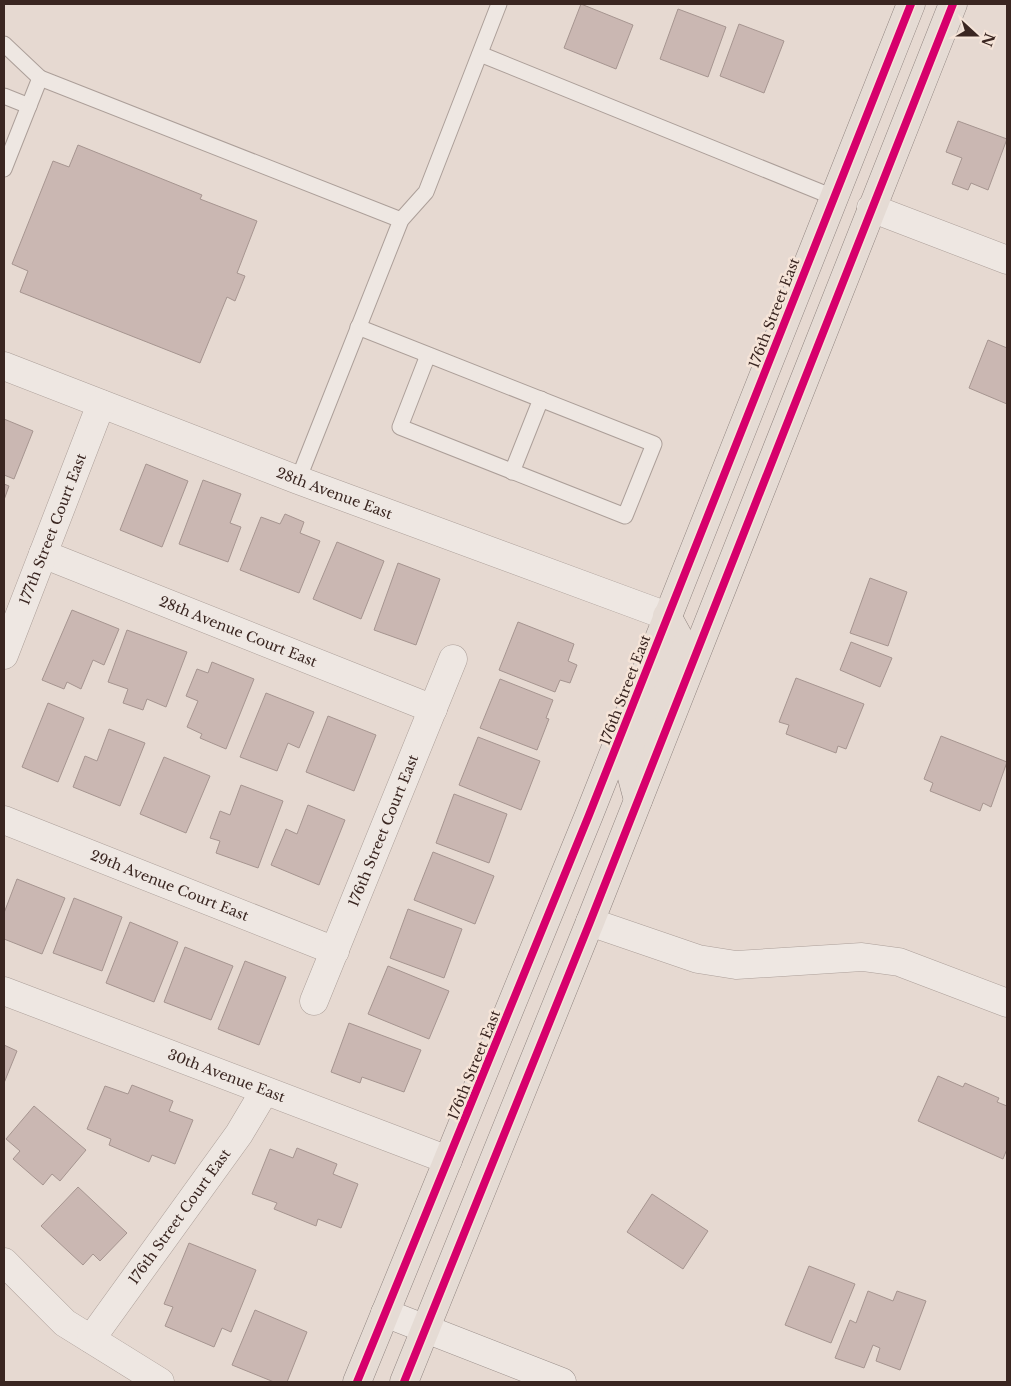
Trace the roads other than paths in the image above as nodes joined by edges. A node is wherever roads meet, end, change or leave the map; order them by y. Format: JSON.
{"nodes":[{"id":1,"x":499,"y":4,"type":"edge"},
{"id":2,"x":953,"y":4,"type":"edge"},
{"id":3,"x":907,"y":5,"type":"edge"},
{"id":4,"x":4,"y":44,"type":"edge"},
{"id":5,"x":480,"y":54,"type":"junction"},
{"id":6,"x":40,"y":78,"type":"junction"},
{"id":7,"x":4,"y":96,"type":"edge"},
{"id":8,"x":29,"y":106,"type":"junction"},
{"id":9,"x":4,"y":169,"type":"edge"},
{"id":10,"x":833,"y":197,"type":"junction"},
{"id":11,"x":871,"y":208,"type":"junction"},
{"id":12,"x":401,"y":220,"type":"junction"},
{"id":13,"x":1007,"y":260,"type":"edge"},
{"id":14,"x":358,"y":327,"type":"junction"},
{"id":15,"x":428,"y":355,"type":"junction"},
{"id":16,"x":4,"y":366,"type":"edge"},
{"id":17,"x":540,"y":399,"type":"junction"},
{"id":18,"x":101,"y":404,"type":"junction"},
{"id":19,"x":512,"y":472,"type":"junction"},
{"id":20,"x":298,"y":480,"type":"junction"},
{"id":21,"x":43,"y":554,"type":"junction"},
{"id":22,"x":667,"y":616,"type":"junction"},
{"id":23,"x":4,"y":655,"type":"edge"},
{"id":24,"x":453,"y":659,"type":"dead end"},
{"id":25,"x":433,"y":709,"type":"junction"},
{"id":26,"x":638,"y":800,"type":"junction"},
{"id":27,"x":4,"y":820,"type":"edge"},
{"id":28,"x":590,"y":922,"type":"junction"},
{"id":29,"x":335,"y":951,"type":"junction"},
{"id":30,"x":4,"y":991,"type":"edge"},
{"id":31,"x":314,"y":1002,"type":"dead end"},
{"id":32,"x":1007,"y":1003,"type":"edge"},
{"id":33,"x":264,"y":1092,"type":"junction"},
{"id":34,"x":448,"y":1160,"type":"junction"},
{"id":35,"x":4,"y":1262,"type":"edge"},
{"id":36,"x":385,"y":1313,"type":"junction"},
{"id":37,"x":427,"y":1329,"type":"junction"},
{"id":38,"x":91,"y":1340,"type":"junction"},
{"id":39,"x":160,"y":1382,"type":"edge"},
{"id":40,"x":357,"y":1382,"type":"edge"},
{"id":41,"x":404,"y":1382,"type":"edge"},
{"id":42,"x":562,"y":1382,"type":"edge"}],
"edges":[{"from":1,"to":5,"type":"lane"},
{"from":2,"to":11,"type":"main road"},
{"from":3,"to":10,"type":"main road","name":"176th Street East"},
{"from":4,"to":6,"type":"lane"},
{"from":5,"to":10,"type":"lane"},
{"from":5,"to":12,"type":"lane"},
{"from":6,"to":8,"type":"lane"},
{"from":6,"to":12,"type":"lane"},
{"from":7,"to":8,"type":"lane"},
{"from":8,"to":9,"type":"lane"},
{"from":10,"to":22,"type":"main road","name":"176th Street East"},
{"from":11,"to":13,"type":"street"},
{"from":11,"to":26,"type":"main road"},
{"from":12,"to":14,"type":"lane"},
{"from":14,"to":15,"type":"lane"},
{"from":14,"to":20,"type":"lane"},
{"from":15,"to":17,"type":"lane"},
{"from":15,"to":19,"type":"lane"},
{"from":16,"to":18,"type":"street","name":"28th Avenue East"},
{"from":17,"to":19,"type":"lane"},
{"from":17,"to":19,"type":"lane"},
{"from":18,"to":20,"type":"street","name":"28th Avenue East"},
{"from":18,"to":21,"type":"street","name":"177th Street Court East"},
{"from":20,"to":22,"type":"street","name":"28th Avenue East"},
{"from":21,"to":23,"type":"street","name":"177th Street Court East"},
{"from":21,"to":25,"type":"street","name":"28th Avenue Court East"},
{"from":22,"to":26,"type":"main road"},
{"from":22,"to":34,"type":"main road","name":"176th Street East"},
{"from":24,"to":25,"type":"street","name":"176th Street Court East"},
{"from":25,"to":29,"type":"street","name":"176th Street Court East"},
{"from":26,"to":28,"type":"main road"},
{"from":27,"to":29,"type":"street","name":"29th Avenue Court East"},
{"from":28,"to":32,"type":"street"},
{"from":28,"to":37,"type":"main road"},
{"from":29,"to":31,"type":"street","name":"176th Street Court East"},
{"from":30,"to":33,"type":"street","name":"30th Avenue East"},
{"from":33,"to":34,"type":"street","name":"30th Avenue East"},
{"from":33,"to":38,"type":"street","name":"176th Street Court East"},
{"from":34,"to":36,"type":"main road","name":"176th Street East"},
{"from":35,"to":38,"type":"street"},
{"from":36,"to":37,"type":"street"},
{"from":36,"to":40,"type":"main road","name":"176th Street East"},
{"from":37,"to":41,"type":"main road"},
{"from":37,"to":42,"type":"street"},
{"from":38,"to":39,"type":"street"}]}
